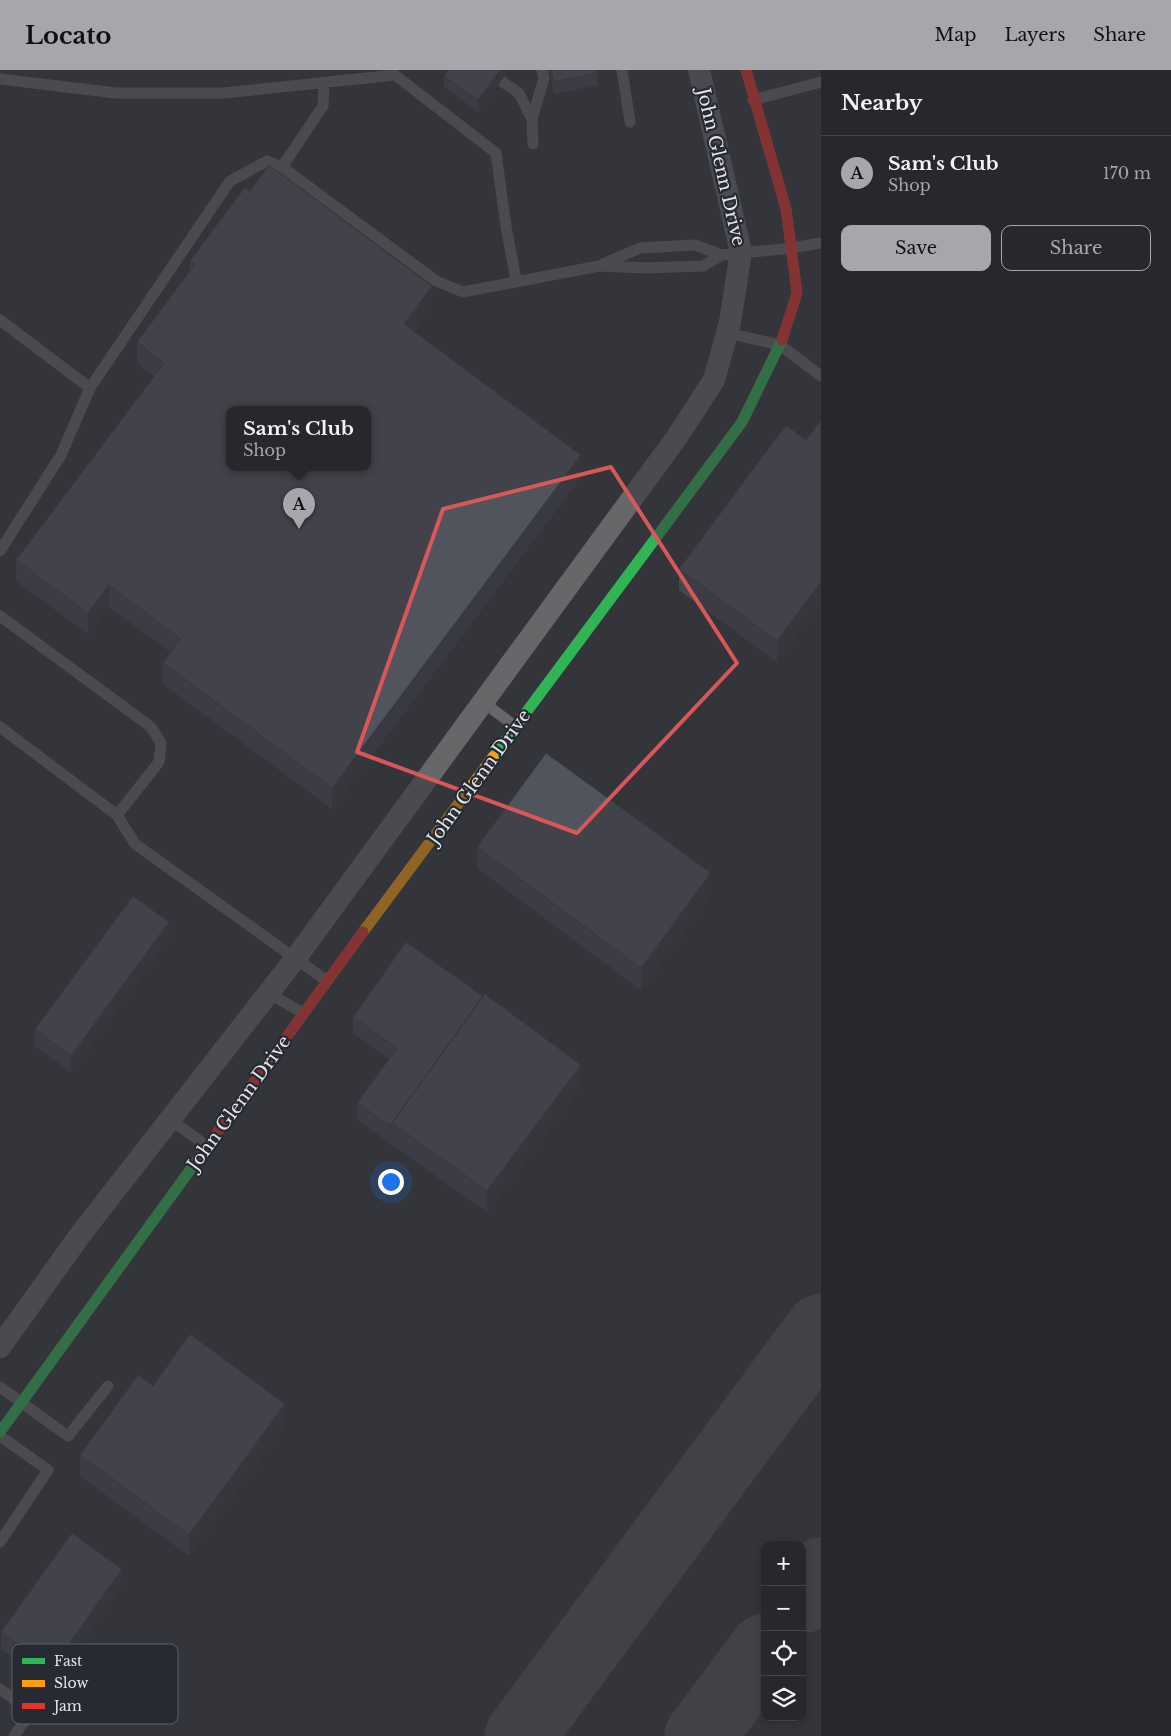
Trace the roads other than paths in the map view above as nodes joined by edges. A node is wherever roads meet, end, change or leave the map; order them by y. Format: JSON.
{"nodes":[{"id":1,"x":485,"y":70,"type":"edge"},
{"id":2,"x":542,"y":70,"type":"edge"},
{"id":3,"x":622,"y":70,"type":"edge"},
{"id":4,"x":699,"y":70,"type":"edge"},
{"id":5,"x":746,"y":70,"type":"edge"},
{"id":6,"x":396,"y":72,"type":"edge"},
{"id":7,"x":0,"y":79,"type":"edge"},
{"id":8,"x":821,"y":82,"type":"edge"},
{"id":9,"x":324,"y":84,"type":"junction"},
{"id":10,"x":754,"y":100,"type":"junction"},
{"id":11,"x":532,"y":119,"type":"junction"},
{"id":12,"x":630,"y":122,"type":"dead end"},
{"id":13,"x":533,"y":144,"type":"dead end"},
{"id":14,"x":282,"y":167,"type":"junction"},
{"id":15,"x":821,"y":243,"type":"edge"},
{"id":16,"x":792,"y":248,"type":"junction"},
{"id":17,"x":732,"y":254,"type":"junction"},
{"id":18,"x":599,"y":266,"type":"junction"},
{"id":19,"x":516,"y":280,"type":"junction"},
{"id":20,"x":0,"y":320,"type":"edge"},
{"id":21,"x":727,"y":333,"type":"junction"},
{"id":22,"x":780,"y":346,"type":"junction"},
{"id":23,"x":821,"y":376,"type":"edge"},
{"id":24,"x":90,"y":388,"type":"junction"},
{"id":25,"x":0,"y":551,"type":"edge"},
{"id":26,"x":0,"y":616,"type":"edge"},
{"id":27,"x":483,"y":702,"type":"junction"},
{"id":28,"x":516,"y":727,"type":"junction"},
{"id":29,"x":0,"y":728,"type":"edge"},
{"id":30,"x":118,"y":815,"type":"junction"},
{"id":31,"x":295,"y":959,"type":"junction"},
{"id":32,"x":327,"y":982,"type":"junction"},
{"id":33,"x":268,"y":993,"type":"junction"},
{"id":34,"x":304,"y":1014,"type":"junction"},
{"id":35,"x":170,"y":1120,"type":"junction"},
{"id":36,"x":208,"y":1148,"type":"junction"},
{"id":37,"x":0,"y":1347,"type":"edge"},
{"id":38,"x":108,"y":1386,"type":"dead end"},
{"id":39,"x":0,"y":1387,"type":"edge"},
{"id":40,"x":21,"y":1403,"type":"junction"},
{"id":41,"x":0,"y":1432,"type":"edge"},
{"id":42,"x":0,"y":1436,"type":"edge"},
{"id":43,"x":0,"y":1542,"type":"edge"},
{"id":44,"x":0,"y":1689,"type":"edge"},
{"id":45,"x":12,"y":1698,"type":"edge"},
{"id":46,"x":22,"y":1724,"type":"edge"},
{"id":47,"x":14,"y":1736,"type":"edge"}],
"edges":[{"from":1,"to":11,"type":"lane"},
{"from":2,"to":11,"type":"lane"},
{"from":3,"to":12,"type":"lane"},
{"from":4,"to":17,"type":"street","name":"John Glenn Drive"},
{"from":5,"to":10,"type":"street","name":"John Glenn Drive"},
{"from":6,"to":9,"type":"lane"},
{"from":6,"to":19,"type":"lane"},
{"from":7,"to":9,"type":"lane"},
{"from":8,"to":10,"type":"lane"},
{"from":9,"to":14,"type":"lane"},
{"from":10,"to":16,"type":"street","name":"John Glenn Drive"},
{"from":11,"to":13,"type":"lane"},
{"from":14,"to":19,"type":"lane"},
{"from":14,"to":24,"type":"lane"},
{"from":15,"to":16,"type":"lane"},
{"from":16,"to":17,"type":"lane"},
{"from":16,"to":22,"type":"street","name":"John Glenn Drive"},
{"from":17,"to":18,"type":"lane"},
{"from":17,"to":18,"type":"lane"},
{"from":17,"to":21,"type":"street","name":"John Glenn Drive"},
{"from":18,"to":19,"type":"lane"},
{"from":20,"to":24,"type":"lane"},
{"from":21,"to":22,"type":"lane"},
{"from":21,"to":27,"type":"street","name":"John Glenn Drive"},
{"from":22,"to":23,"type":"lane"},
{"from":22,"to":28,"type":"street","name":"John Glenn Drive"},
{"from":24,"to":25,"type":"lane"},
{"from":26,"to":30,"type":"lane"},
{"from":27,"to":28,"type":"lane"},
{"from":27,"to":31,"type":"street","name":"John Glenn Drive"},
{"from":28,"to":32,"type":"street","name":"John Glenn Drive"},
{"from":29,"to":30,"type":"lane"},
{"from":30,"to":31,"type":"lane"},
{"from":31,"to":32,"type":"lane"},
{"from":31,"to":33,"type":"street","name":"John Glenn Drive"},
{"from":32,"to":34,"type":"street","name":"John Glenn Drive"},
{"from":33,"to":34,"type":"lane"},
{"from":33,"to":35,"type":"street","name":"John Glenn Drive"},
{"from":34,"to":36,"type":"street","name":"John Glenn Drive"},
{"from":35,"to":36,"type":"lane"},
{"from":35,"to":37,"type":"street","name":"John Glenn Drive"},
{"from":36,"to":40,"type":"street","name":"John Glenn Drive"},
{"from":38,"to":40,"type":"lane"},
{"from":39,"to":40,"type":"lane"},
{"from":40,"to":41,"type":"street","name":"John Glenn Drive"},
{"from":42,"to":43,"type":"lane"},
{"from":44,"to":45,"type":"lane"},
{"from":46,"to":47,"type":"lane"}]}
